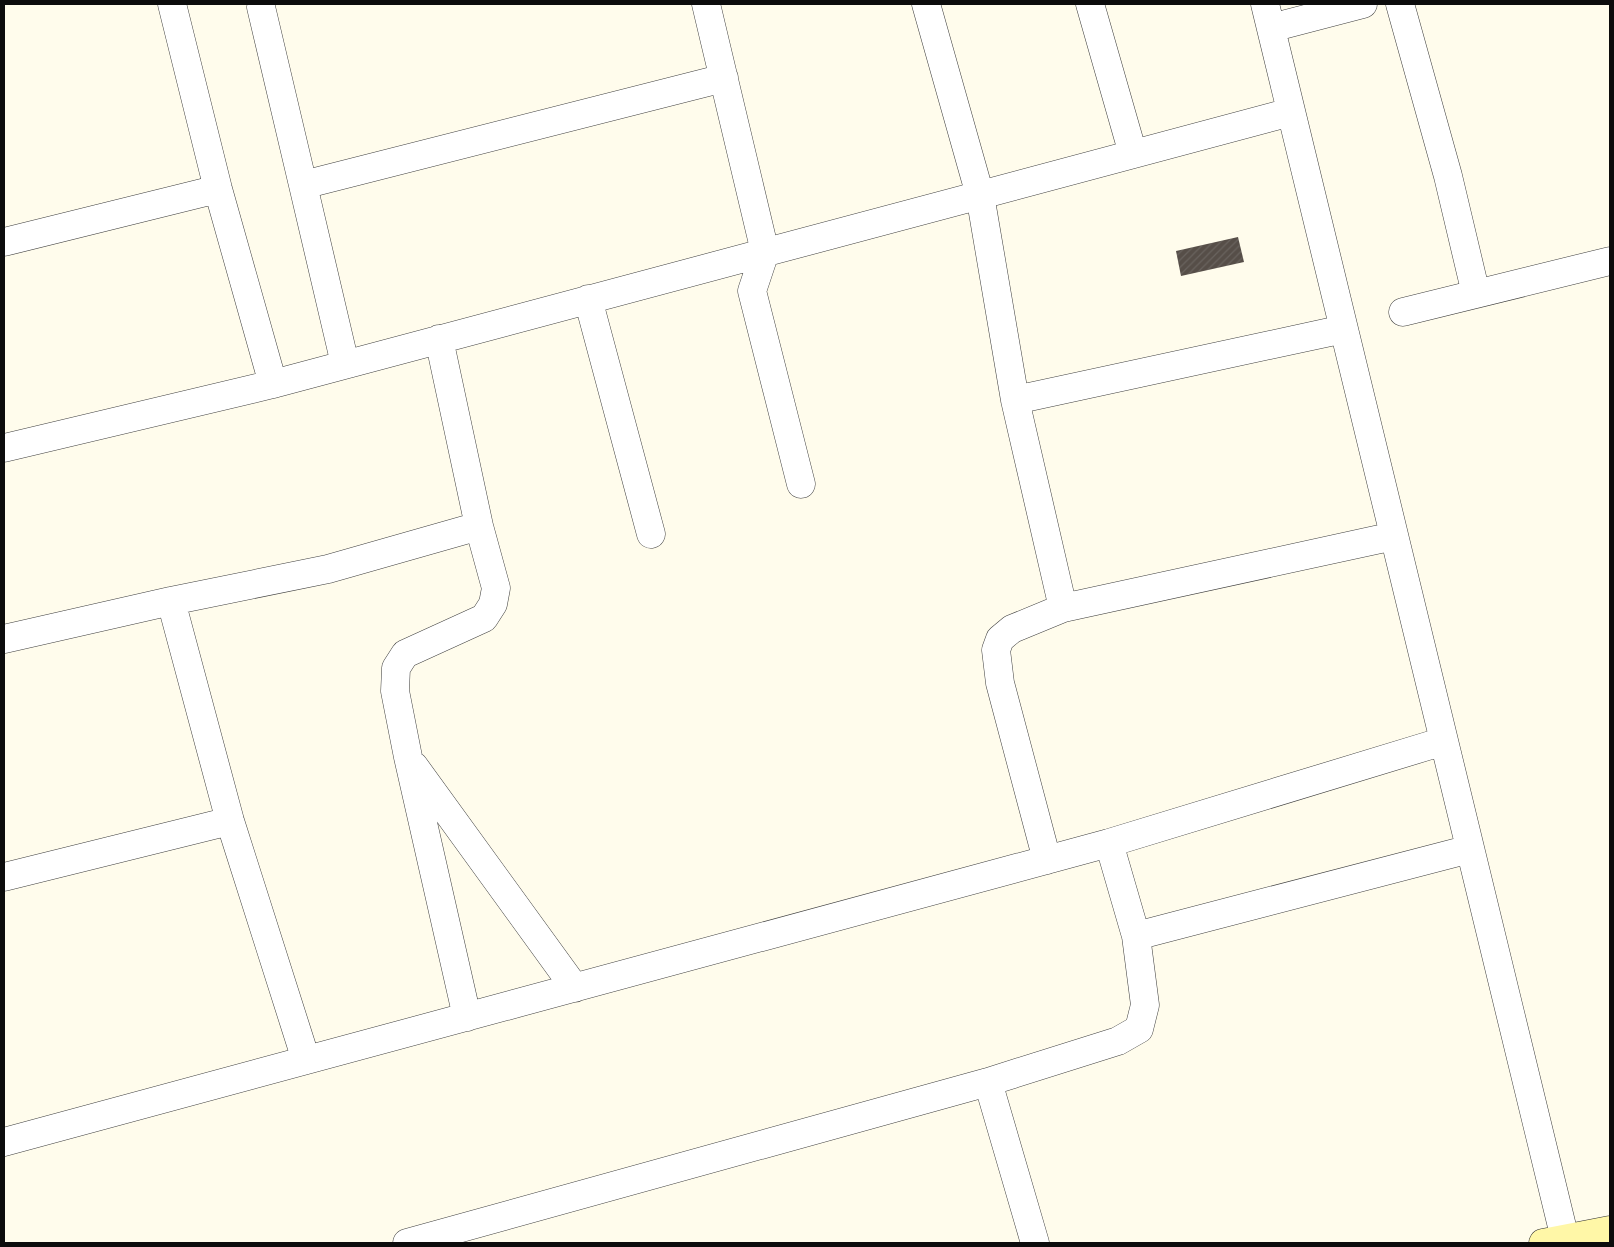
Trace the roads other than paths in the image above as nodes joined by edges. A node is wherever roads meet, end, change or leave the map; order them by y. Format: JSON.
{"nodes":[{"id":1,"x":172,"y":4,"type":"edge"},
{"id":2,"x":706,"y":4,"type":"edge"},
{"id":3,"x":926,"y":4,"type":"edge"},
{"id":4,"x":1090,"y":4,"type":"edge"},
{"id":5,"x":1363,"y":4,"type":"edge"},
{"id":6,"x":1400,"y":4,"type":"edge"},
{"id":7,"x":265,"y":5,"type":"edge"},
{"id":8,"x":1268,"y":16,"type":"edge"},
{"id":9,"x":724,"y":78,"type":"junction"},
{"id":10,"x":1291,"y":112,"type":"junction"},
{"id":11,"x":1133,"y":154,"type":"junction"},
{"id":12,"x":303,"y":186,"type":"junction"},
{"id":13,"x":218,"y":189,"type":"junction"},
{"id":14,"x":980,"y":195,"type":"junction"},
{"id":15,"x":4,"y":242,"type":"edge"},
{"id":16,"x":765,"y":252,"type":"junction"},
{"id":17,"x":1610,"y":261,"type":"edge"},
{"id":18,"x":1476,"y":294,"type":"junction"},
{"id":19,"x":588,"y":299,"type":"junction"},
{"id":20,"x":1403,"y":312,"type":"dead end"},
{"id":21,"x":1344,"y":329,"type":"junction"},
{"id":22,"x":439,"y":339,"type":"junction"},
{"id":23,"x":345,"y":364,"type":"junction"},
{"id":24,"x":273,"y":384,"type":"junction"},
{"id":25,"x":1015,"y":400,"type":"junction"},
{"id":26,"x":4,"y":448,"type":"edge"},
{"id":27,"x":801,"y":484,"type":"dead end"},
{"id":28,"x":479,"y":526,"type":"junction"},
{"id":29,"x":651,"y":534,"type":"dead end"},
{"id":30,"x":1394,"y":536,"type":"junction"},
{"id":31,"x":171,"y":601,"type":"junction"},
{"id":32,"x":1063,"y":608,"type":"junction"},
{"id":33,"x":4,"y":639,"type":"edge"},
{"id":34,"x":1444,"y":741,"type":"junction"},
{"id":35,"x":408,"y":757,"type":"junction"},
{"id":36,"x":230,"y":822,"type":"junction"},
{"id":37,"x":1109,"y":844,"type":"junction"},
{"id":38,"x":1470,"y":849,"type":"junction"},
{"id":39,"x":1047,"y":860,"type":"junction"},
{"id":40,"x":4,"y":878,"type":"edge"},
{"id":41,"x":1136,"y":936,"type":"junction"},
{"id":42,"x":575,"y":988,"type":"junction"},
{"id":43,"x":467,"y":1017,"type":"junction"},
{"id":44,"x":306,"y":1060,"type":"junction"},
{"id":45,"x":988,"y":1082,"type":"junction"},
{"id":46,"x":4,"y":1142,"type":"edge"},
{"id":47,"x":1610,"y":1230,"type":"edge"},
{"id":48,"x":442,"y":1239,"type":"edge"},
{"id":49,"x":1558,"y":1241,"type":"edge"},
{"id":50,"x":407,"y":1243,"type":"edge"},
{"id":51,"x":1034,"y":1243,"type":"edge"}],
"edges":[{"from":1,"to":13,"type":"street"},
{"from":2,"to":9,"type":"street"},
{"from":3,"to":14,"type":"street"},
{"from":4,"to":11,"type":"street"},
{"from":5,"to":8,"type":"street"},
{"from":6,"to":18,"type":"street"},
{"from":7,"to":12,"type":"street"},
{"from":8,"to":10,"type":"street"},
{"from":9,"to":12,"type":"street"},
{"from":9,"to":16,"type":"street"},
{"from":10,"to":11,"type":"street"},
{"from":10,"to":21,"type":"street"},
{"from":11,"to":14,"type":"street"},
{"from":12,"to":23,"type":"street"},
{"from":13,"to":15,"type":"street"},
{"from":13,"to":24,"type":"street"},
{"from":14,"to":16,"type":"street"},
{"from":14,"to":25,"type":"street"},
{"from":16,"to":19,"type":"street"},
{"from":16,"to":27,"type":"street"},
{"from":17,"to":18,"type":"street"},
{"from":18,"to":20,"type":"street"},
{"from":19,"to":22,"type":"street"},
{"from":19,"to":29,"type":"street"},
{"from":21,"to":25,"type":"street"},
{"from":21,"to":30,"type":"street"},
{"from":22,"to":23,"type":"street"},
{"from":22,"to":28,"type":"street"},
{"from":23,"to":24,"type":"street"},
{"from":24,"to":26,"type":"street"},
{"from":25,"to":32,"type":"street"},
{"from":28,"to":31,"type":"street"},
{"from":28,"to":35,"type":"street"},
{"from":30,"to":32,"type":"street"},
{"from":30,"to":34,"type":"street"},
{"from":31,"to":33,"type":"street"},
{"from":31,"to":36,"type":"street"},
{"from":32,"to":39,"type":"street"},
{"from":34,"to":37,"type":"street"},
{"from":34,"to":38,"type":"street"},
{"from":35,"to":42,"type":"street"},
{"from":35,"to":43,"type":"street"},
{"from":36,"to":40,"type":"street"},
{"from":36,"to":44,"type":"street"},
{"from":37,"to":39,"type":"street"},
{"from":37,"to":41,"type":"street"},
{"from":38,"to":41,"type":"street"},
{"from":38,"to":49,"type":"street"},
{"from":39,"to":42,"type":"street"},
{"from":41,"to":45,"type":"street"},
{"from":42,"to":43,"type":"street"},
{"from":43,"to":44,"type":"street"},
{"from":44,"to":46,"type":"street"},
{"from":45,"to":48,"type":"street"},
{"from":45,"to":51,"type":"street"},
{"from":47,"to":49,"type":"street"},
{"from":48,"to":50,"type":"street"}]}
